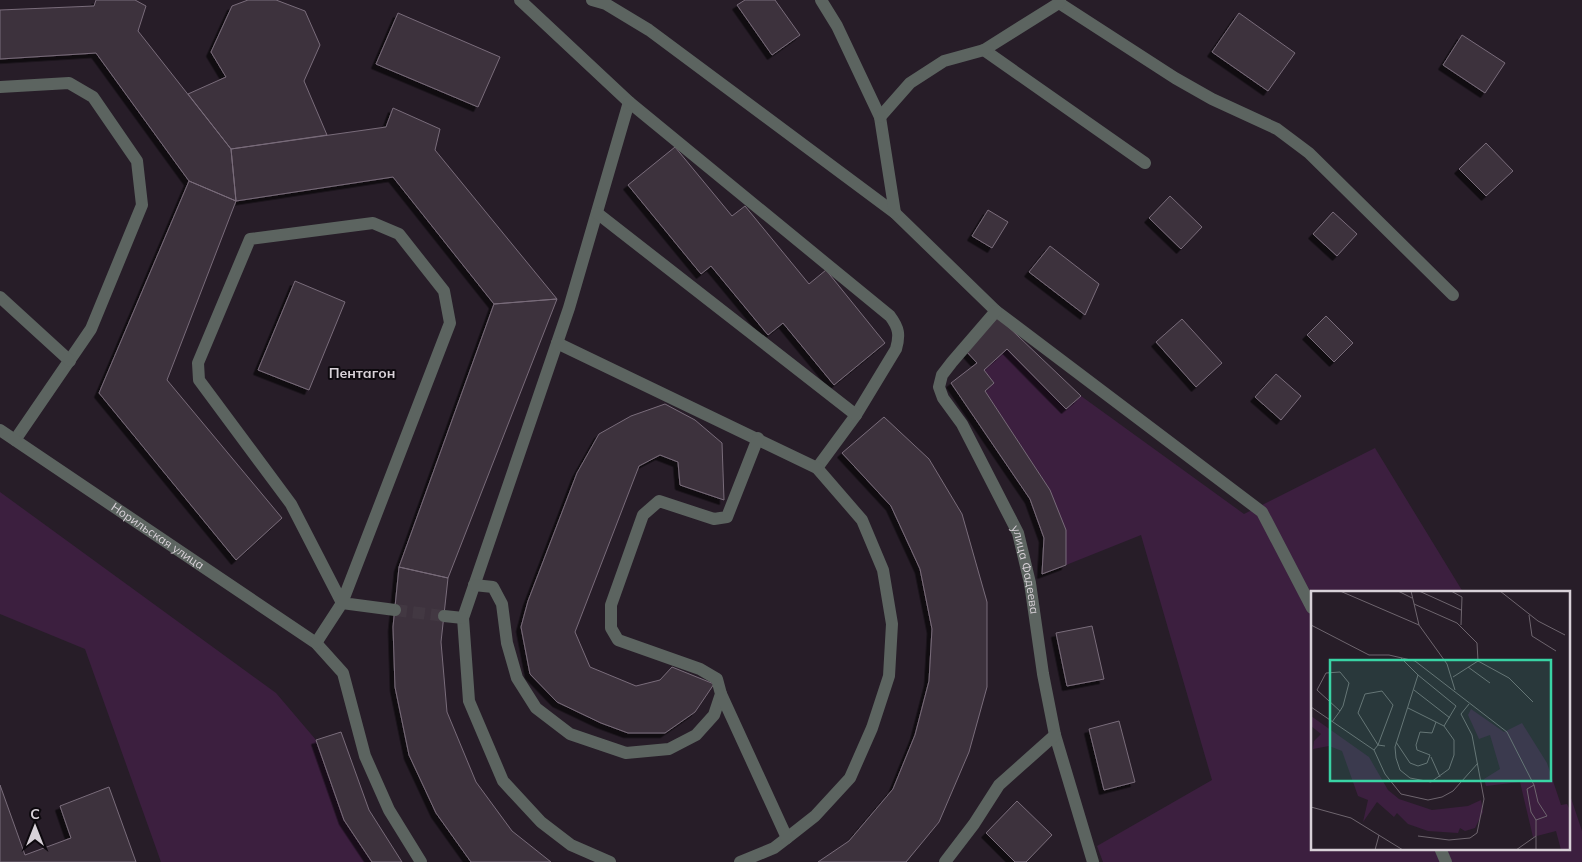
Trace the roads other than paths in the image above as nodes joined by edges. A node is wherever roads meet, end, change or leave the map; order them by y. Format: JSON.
{"nodes":[{"id":1,"x":520,"y":0,"type":"edge"},
{"id":2,"x":592,"y":0,"type":"edge"},
{"id":3,"x":821,"y":0,"type":"edge"},
{"id":4,"x":1060,"y":2,"type":"edge"},
{"id":5,"x":984,"y":50,"type":"junction"},
{"id":6,"x":0,"y":88,"type":"edge"},
{"id":7,"x":629,"y":102,"type":"junction"},
{"id":8,"x":880,"y":117,"type":"junction"},
{"id":9,"x":1146,"y":163,"type":"dead end"},
{"id":10,"x":895,"y":213,"type":"junction"},
{"id":11,"x":597,"y":214,"type":"junction"},
{"id":12,"x":1454,"y":295,"type":"dead end"},
{"id":13,"x":0,"y":297,"type":"edge"},
{"id":14,"x":996,"y":311,"type":"junction"},
{"id":15,"x":557,"y":343,"type":"junction"},
{"id":16,"x":70,"y":361,"type":"junction"},
{"id":17,"x":856,"y":415,"type":"junction"},
{"id":18,"x":0,"y":430,"type":"edge"},
{"id":19,"x":758,"y":438,"type":"junction"},
{"id":20,"x":15,"y":440,"type":"junction"},
{"id":21,"x":816,"y":468,"type":"junction"},
{"id":22,"x":474,"y":585,"type":"junction"},
{"id":23,"x":342,"y":603,"type":"junction"},
{"id":24,"x":1311,"y":606,"type":"edge"},
{"id":25,"x":395,"y":610,"type":"tunnel mouth"},
{"id":26,"x":444,"y":616,"type":"tunnel mouth"},
{"id":27,"x":462,"y":618,"type":"junction"},
{"id":28,"x":316,"y":643,"type":"junction"},
{"id":29,"x":721,"y":694,"type":"junction"},
{"id":30,"x":1055,"y":735,"type":"junction"},
{"id":31,"x":787,"y":838,"type":"junction"},
{"id":32,"x":1441,"y":850,"type":"edge"},
{"id":33,"x":421,"y":862,"type":"edge"},
{"id":34,"x":610,"y":862,"type":"edge"},
{"id":35,"x":740,"y":862,"type":"edge"},
{"id":36,"x":945,"y":862,"type":"edge"},
{"id":37,"x":1093,"y":862,"type":"edge"},
{"id":38,"x":1446,"y":862,"type":"edge"}],
"edges":[{"from":1,"to":7,"type":"street"},
{"from":2,"to":10,"type":"street"},
{"from":3,"to":8,"type":"street"},
{"from":4,"to":5,"type":"street"},
{"from":4,"to":12,"type":"street"},
{"from":5,"to":8,"type":"street"},
{"from":5,"to":9,"type":"street"},
{"from":6,"to":16,"type":"street"},
{"from":7,"to":11,"type":"street"},
{"from":7,"to":17,"type":"street"},
{"from":8,"to":10,"type":"street"},
{"from":10,"to":14,"type":"street"},
{"from":11,"to":15,"type":"street"},
{"from":11,"to":17,"type":"street"},
{"from":13,"to":16,"type":"street"},
{"from":14,"to":24,"type":"street"},
{"from":14,"to":30,"type":"street","name":"улица Фадеева"},
{"from":15,"to":19,"type":"street"},
{"from":15,"to":22,"type":"street"},
{"from":16,"to":20,"type":"street"},
{"from":17,"to":21,"type":"street"},
{"from":18,"to":20,"type":"street","name":"Норильская улица"},
{"from":19,"to":21,"type":"street"},
{"from":19,"to":29,"type":"street"},
{"from":20,"to":28,"type":"street","name":"Норильская улица"},
{"from":21,"to":31,"type":"street"},
{"from":22,"to":27,"type":"street"},
{"from":22,"to":29,"type":"street"},
{"from":23,"to":23,"type":"street"},
{"from":23,"to":25,"type":"street"},
{"from":23,"to":28,"type":"street"},
{"from":26,"to":27,"type":"street"},
{"from":27,"to":34,"type":"street"},
{"from":28,"to":33,"type":"street","name":"Норильская улица"},
{"from":29,"to":31,"type":"street"},
{"from":30,"to":36,"type":"street"},
{"from":30,"to":37,"type":"street","name":"улица Фадеева"},
{"from":31,"to":35,"type":"street"},
{"from":32,"to":38,"type":"street"}]}
